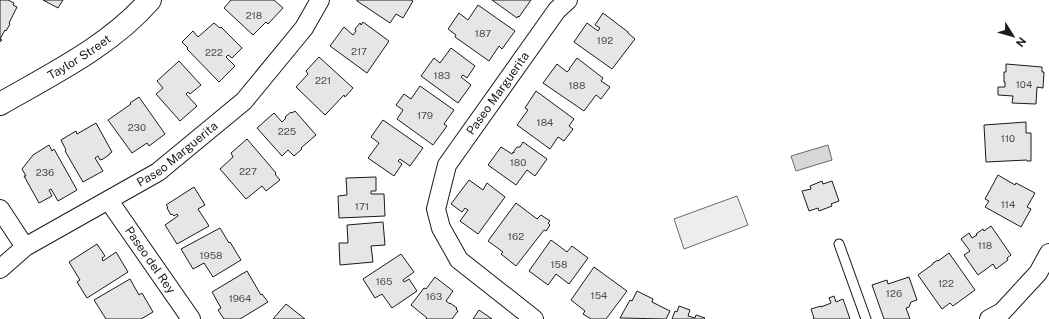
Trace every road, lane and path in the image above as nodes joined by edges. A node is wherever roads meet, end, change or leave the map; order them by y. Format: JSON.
{"nodes":[{"id":1,"x":150,"y":0,"type":"edge"},
{"id":2,"x":320,"y":0,"type":"edge"},
{"id":3,"x":568,"y":0,"type":"edge"},
{"id":4,"x":0,"y":104,"type":"edge"},
{"id":5,"x":109,"y":201,"type":"junction"},
{"id":6,"x":0,"y":209,"type":"edge"},
{"id":7,"x":839,"y":244,"type":"dead end"},
{"id":8,"x":25,"y":247,"type":"junction"},
{"id":9,"x":1049,"y":253,"type":"edge"},
{"id":10,"x":0,"y":269,"type":"edge"},
{"id":11,"x":191,"y":319,"type":"edge"},
{"id":12,"x":534,"y":319,"type":"edge"},
{"id":13,"x":866,"y":319,"type":"edge"},
{"id":14,"x":989,"y":319,"type":"edge"}],
"edges":[{"from":1,"to":4,"type":"main road","name":"Taylor Street"},
{"from":2,"to":5,"type":"street","name":"Paseo Marguerita"},
{"from":3,"to":12,"type":"street","name":"Paseo Marguerita"},
{"from":5,"to":8,"type":"street","name":"Paseo Marguerita"},
{"from":5,"to":11,"type":"street","name":"Paseo del Rey"},
{"from":6,"to":8,"type":"street"},
{"from":7,"to":13,"type":"lane"},
{"from":8,"to":10,"type":"street","name":"Paseo Marguerita"},
{"from":9,"to":14,"type":"street"}]}
